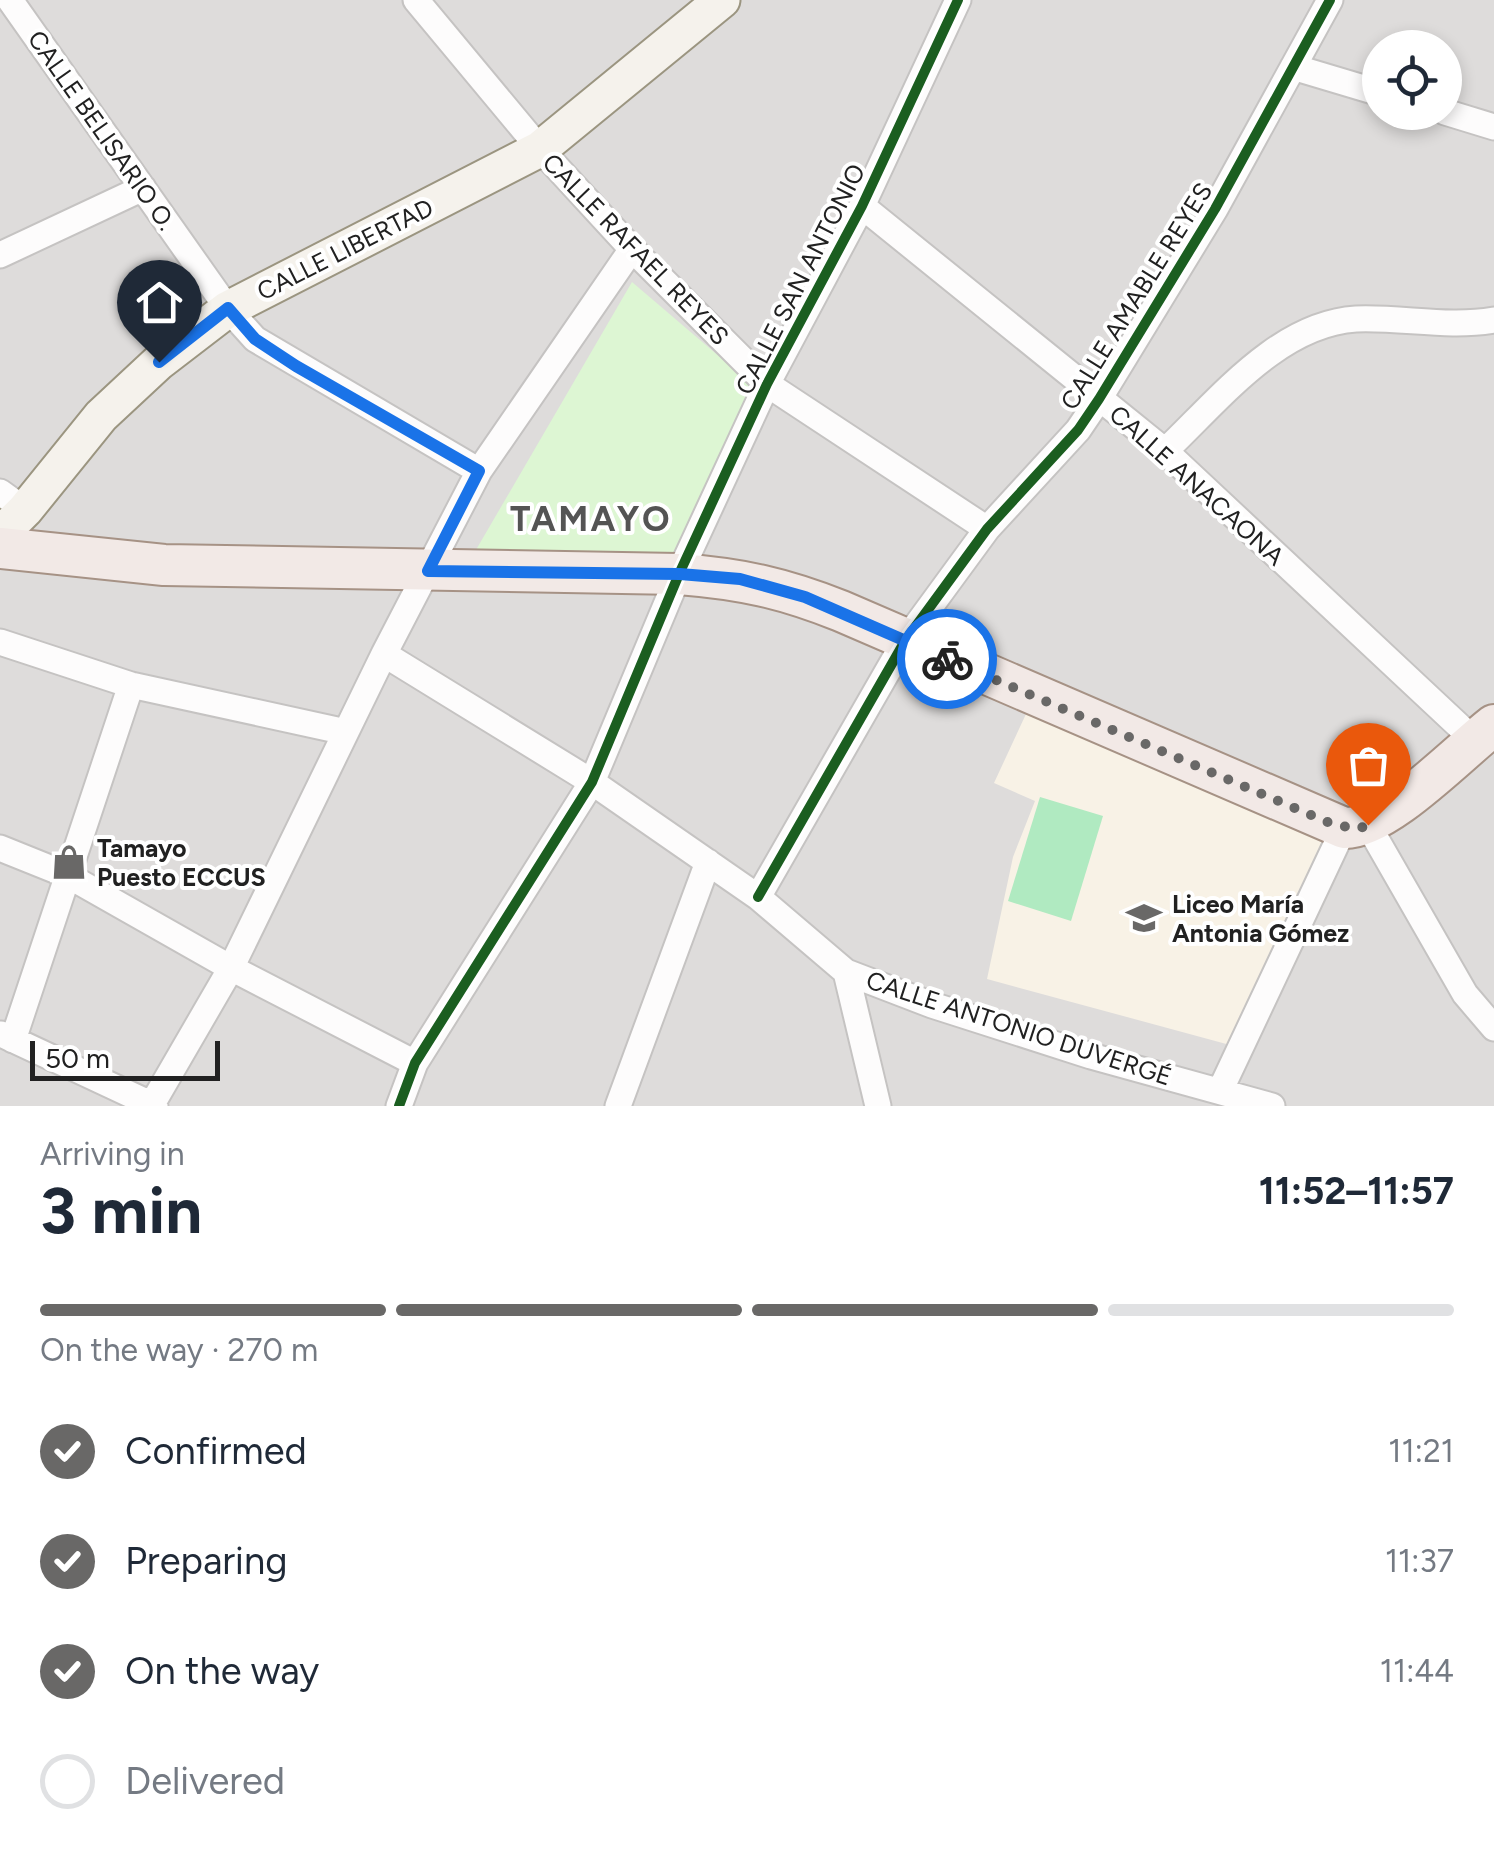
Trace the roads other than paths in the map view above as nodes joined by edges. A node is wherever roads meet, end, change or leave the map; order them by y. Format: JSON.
{"nodes":[{"id":1,"x":10,"y":0,"type":"edge"},
{"id":2,"x":416,"y":0,"type":"edge"},
{"id":3,"x":722,"y":0,"type":"edge"},
{"id":4,"x":958,"y":0,"type":"edge"},
{"id":5,"x":1330,"y":0,"type":"edge"},
{"id":6,"x":1292,"y":66,"type":"junction"},
{"id":7,"x":1362,"y":87,"type":"edge"},
{"id":8,"x":1462,"y":117,"type":"edge"},
{"id":9,"x":1494,"y":126,"type":"edge"},
{"id":10,"x":540,"y":149,"type":"junction"},
{"id":11,"x":143,"y":188,"type":"junction"},
{"id":12,"x":862,"y":206,"type":"junction"},
{"id":13,"x":632,"y":249,"type":"junction"},
{"id":14,"x":0,"y":255,"type":"edge"},
{"id":15,"x":228,"y":308,"type":"junction"},
{"id":16,"x":1494,"y":320,"type":"edge"},
{"id":17,"x":768,"y":384,"type":"junction"},
{"id":18,"x":1099,"y":398,"type":"junction"},
{"id":19,"x":1166,"y":451,"type":"junction"},
{"id":20,"x":479,"y":471,"type":"junction"},
{"id":21,"x":8,"y":512,"type":"edge"},
{"id":22,"x":987,"y":529,"type":"junction"},
{"id":23,"x":0,"y":548,"type":"edge"},
{"id":24,"x":428,"y":571,"type":"junction"},
{"id":25,"x":680,"y":574,"type":"junction"},
{"id":26,"x":0,"y":642,"type":"edge"},
{"id":27,"x":905,"y":642,"type":"junction"},
{"id":28,"x":384,"y":654,"type":"junction"},
{"id":29,"x":131,"y":685,"type":"junction"},
{"id":30,"x":346,"y":732,"type":"junction"},
{"id":31,"x":1484,"y":733,"type":"edge"},
{"id":32,"x":592,"y":782,"type":"junction"},
{"id":33,"x":1356,"y":827,"type":"junction"},
{"id":34,"x":0,"y":848,"type":"edge"},
{"id":35,"x":708,"y":862,"type":"junction"},
{"id":36,"x":67,"y":875,"type":"junction"},
{"id":37,"x":758,"y":898,"type":"junction"},
{"id":38,"x":231,"y":968,"type":"junction"},
{"id":39,"x":846,"y":972,"type":"junction"},
{"id":40,"x":1494,"y":1028,"type":"edge"},
{"id":41,"x":6,"y":1036,"type":"edge"},
{"id":42,"x":415,"y":1064,"type":"junction"},
{"id":43,"x":1220,"y":1091,"type":"junction"},
{"id":44,"x":153,"y":1105,"type":"edge"},
{"id":45,"x":399,"y":1106,"type":"edge"},
{"id":46,"x":618,"y":1106,"type":"edge"},
{"id":47,"x":878,"y":1106,"type":"edge"},
{"id":48,"x":1272,"y":1106,"type":"edge"}],
"edges":[{"from":1,"to":11,"type":"street","name":"CALLE BELISARIO O."},
{"from":2,"to":10,"type":"street","name":"CALLE RAFAEL REYES"},
{"from":3,"to":10,"type":"street","name":"CALLE LIBERTAD"},
{"from":4,"to":12,"type":"street","name":"CALLE SAN ANTONIO"},
{"from":5,"to":6,"type":"street","name":"CALLE AMABLE REYES"},
{"from":6,"to":7,"type":"street"},
{"from":6,"to":18,"type":"street","name":"CALLE AMABLE REYES"},
{"from":8,"to":9,"type":"street"},
{"from":10,"to":13,"type":"street","name":"CALLE RAFAEL REYES"},
{"from":10,"to":15,"type":"street","name":"CALLE LIBERTAD"},
{"from":11,"to":14,"type":"street"},
{"from":11,"to":15,"type":"street","name":"CALLE BELISARIO O."},
{"from":12,"to":17,"type":"street","name":"CALLE SAN ANTONIO"},
{"from":12,"to":18,"type":"street","name":"CALLE ANACAONA"},
{"from":13,"to":17,"type":"street","name":"CALLE RAFAEL REYES"},
{"from":13,"to":20,"type":"street"},
{"from":15,"to":20,"type":"street","name":"CALLE BELISARIO O."},
{"from":15,"to":21,"type":"street","name":"CALLE LIBERTAD"},
{"from":16,"to":19,"type":"street"},
{"from":17,"to":22,"type":"street","name":"CALLE RAFAEL REYES"},
{"from":17,"to":25,"type":"street","name":"CALLE SAN ANTONIO"},
{"from":18,"to":19,"type":"street","name":"CALLE ANACAONA"},
{"from":18,"to":22,"type":"street","name":"CALLE AMABLE REYES"},
{"from":19,"to":31,"type":"street","name":"CALLE ANACAONA"},
{"from":20,"to":24,"type":"street"},
{"from":22,"to":27,"type":"street","name":"CALLE AMABLE REYES"},
{"from":23,"to":24,"type":"main road"},
{"from":24,"to":25,"type":"main road"},
{"from":24,"to":28,"type":"street"},
{"from":25,"to":27,"type":"main road"},
{"from":25,"to":32,"type":"street","name":"CALLE SAN ANTONIO"},
{"from":26,"to":29,"type":"street"},
{"from":27,"to":33,"type":"main road"},
{"from":27,"to":37,"type":"street","name":"CALLE AMABLE REYES"},
{"from":28,"to":30,"type":"street"},
{"from":28,"to":32,"type":"street","name":"CALLE ANTONIO DUVERGÉ"},
{"from":29,"to":30,"type":"street"},
{"from":29,"to":36,"type":"street"},
{"from":30,"to":38,"type":"street"},
{"from":31,"to":33,"type":"main road"},
{"from":32,"to":35,"type":"street","name":"CALLE ANTONIO DUVERGÉ"},
{"from":32,"to":42,"type":"street","name":"CALLE SAN ANTONIO"},
{"from":33,"to":40,"type":"street"},
{"from":33,"to":43,"type":"street"},
{"from":34,"to":36,"type":"street"},
{"from":35,"to":37,"type":"street","name":"CALLE ANTONIO DUVERGÉ"},
{"from":35,"to":46,"type":"street"},
{"from":36,"to":38,"type":"street"},
{"from":36,"to":41,"type":"street"},
{"from":37,"to":39,"type":"street","name":"CALLE ANTONIO DUVERGÉ"},
{"from":38,"to":42,"type":"street"},
{"from":38,"to":44,"type":"street"},
{"from":39,"to":43,"type":"street","name":"CALLE ANTONIO DUVERGÉ"},
{"from":39,"to":47,"type":"street"},
{"from":41,"to":44,"type":"street"},
{"from":42,"to":45,"type":"street","name":"CALLE SAN ANTONIO"},
{"from":43,"to":48,"type":"street","name":"CALLE ANTONIO DUVERGÉ"}]}
